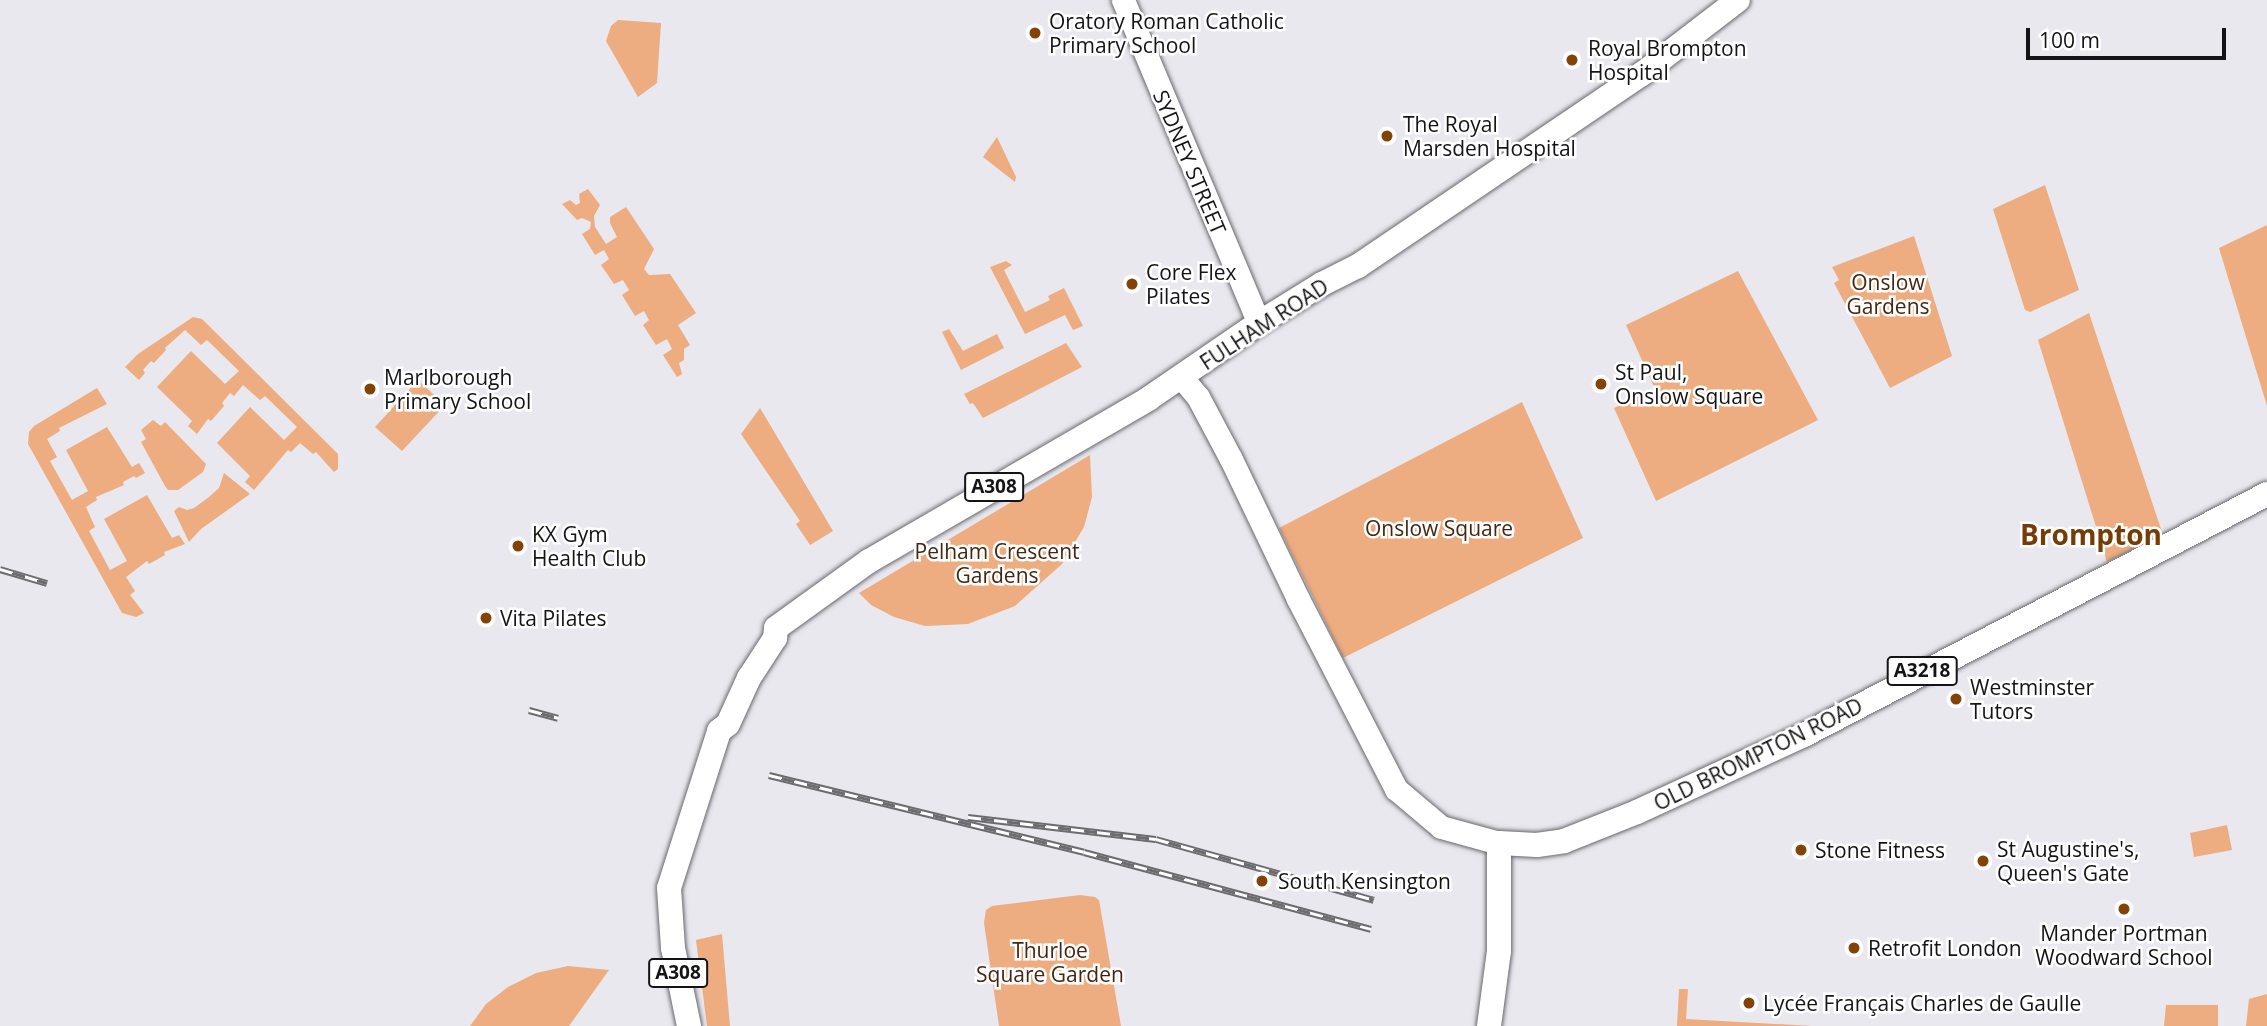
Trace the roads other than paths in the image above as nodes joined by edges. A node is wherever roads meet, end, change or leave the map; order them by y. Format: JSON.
{"nodes":[{"id":1,"x":1123,"y":0,"type":"edge"},
{"id":2,"x":1738,"y":0,"type":"edge"},
{"id":3,"x":1259,"y":323,"type":"junction"},
{"id":4,"x":1182,"y":378,"type":"junction"},
{"id":5,"x":2267,"y":494,"type":"edge"},
{"id":6,"x":1499,"y":843,"type":"junction"},
{"id":7,"x":689,"y":1026,"type":"edge"},
{"id":8,"x":1489,"y":1026,"type":"edge"}],
"edges":[{"from":1,"to":3,"type":"main road","name":"SYDNEY STREET"},
{"from":2,"to":3,"type":"main road","name":"FULHAM ROAD","number":"A308"},
{"from":3,"to":4,"type":"main road","name":"FULHAM ROAD","number":"A308"},
{"from":4,"to":6,"type":"main road","name":"OLD BROMPTON ROAD"},
{"from":4,"to":7,"type":"main road","name":"FULHAM ROAD","number":"A308"},
{"from":5,"to":6,"type":"main road","name":"OLD BROMPTON ROAD","number":"A3218"},
{"from":6,"to":8,"type":"main road"}]}
